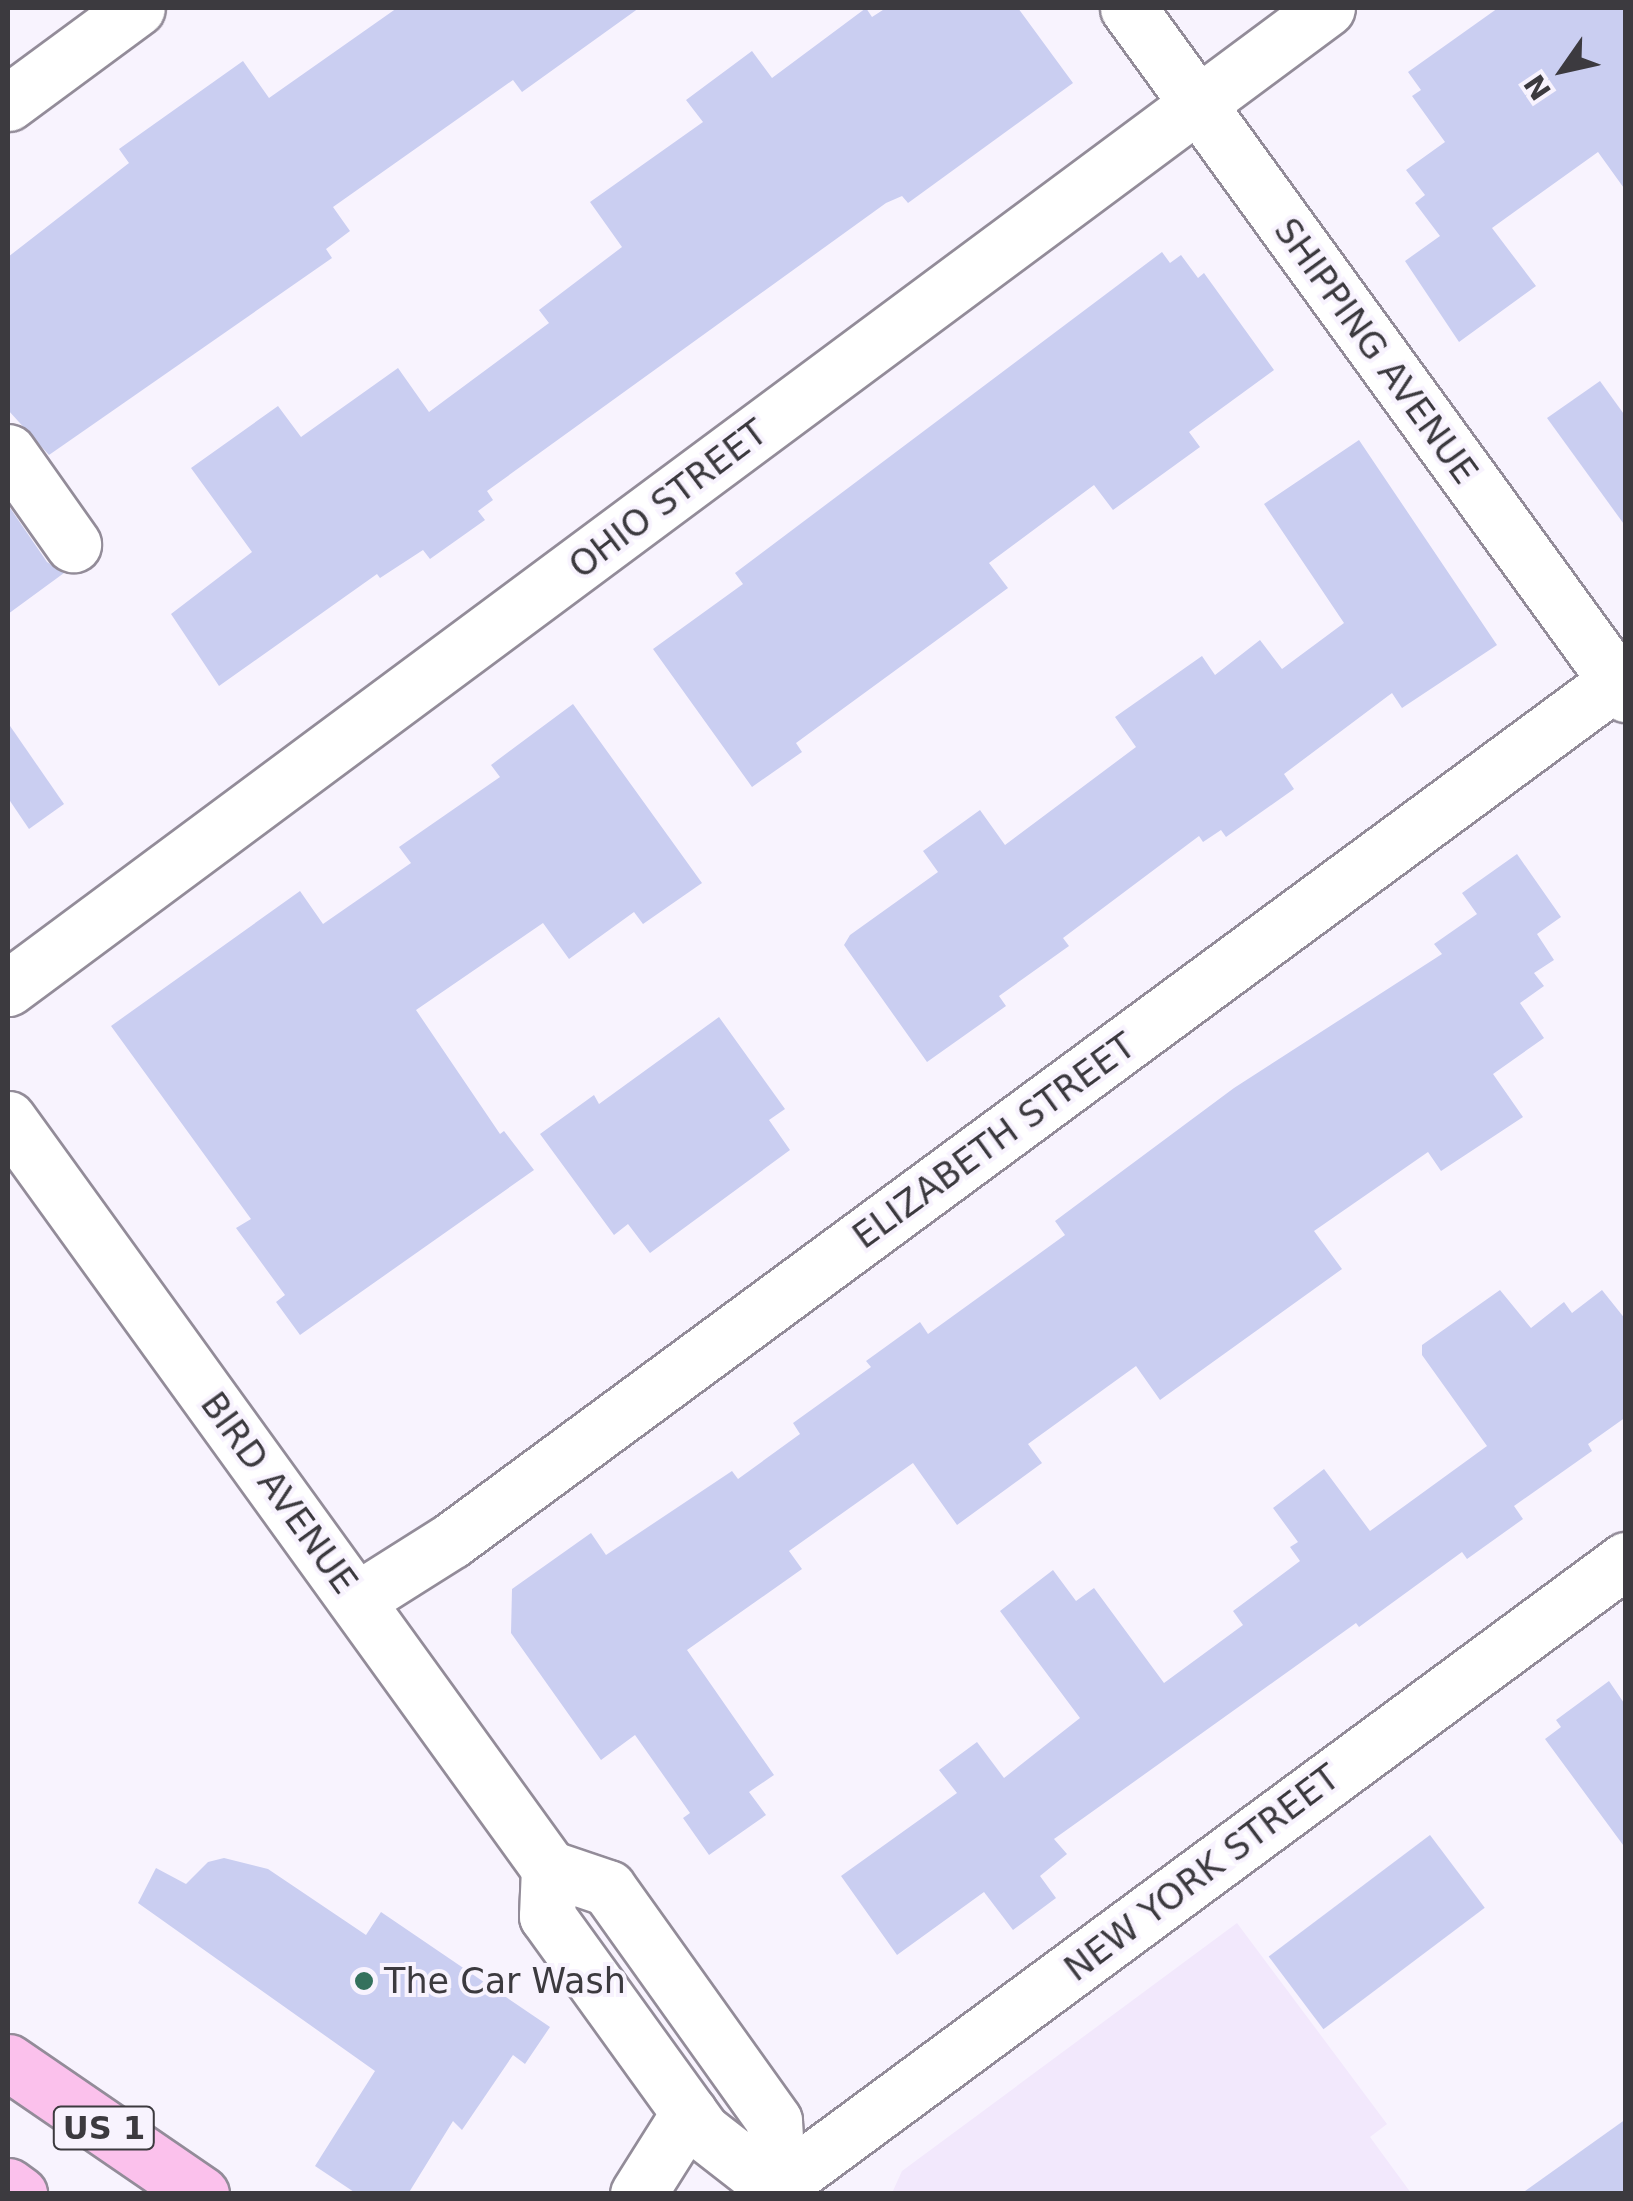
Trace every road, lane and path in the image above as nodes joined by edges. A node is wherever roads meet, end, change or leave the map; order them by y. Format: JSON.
{"nodes":[{"id":1,"x":137,"y":8,"type":"edge"},
{"id":2,"x":1128,"y":8,"type":"edge"},
{"id":3,"x":1326,"y":8,"type":"edge"},
{"id":4,"x":8,"y":103,"type":"edge"},
{"id":5,"x":1198,"y":105,"type":"junction"},
{"id":6,"x":11,"y":466,"type":"edge"},
{"id":7,"x":73,"y":544,"type":"dead end"},
{"id":8,"x":1622,"y":683,"type":"edge"},
{"id":9,"x":8,"y":988,"type":"edge"},
{"id":10,"x":8,"y":1118,"type":"edge"},
{"id":11,"x":24,"y":1177,"type":"edge"},
{"id":12,"x":1626,"y":1560,"type":"edge"},
{"id":13,"x":357,"y":1600,"type":"junction"},
{"id":14,"x":549,"y":1868,"type":"junction"},
{"id":15,"x":8,"y":2062,"type":"edge"},
{"id":16,"x":689,"y":2113,"type":"junction"},
{"id":17,"x":8,"y":2186,"type":"edge"},
{"id":18,"x":781,"y":2190,"type":"edge"},
{"id":19,"x":19,"y":2194,"type":"edge"},
{"id":20,"x":201,"y":2194,"type":"edge"},
{"id":21,"x":638,"y":2194,"type":"edge"}],
"edges":[{"from":1,"to":4,"type":"street"},
{"from":2,"to":5,"type":"street","name":"SHIPPING AVENUE"},
{"from":3,"to":5,"type":"street","name":"OHIO STREET"},
{"from":5,"to":8,"type":"street","name":"SHIPPING AVENUE"},
{"from":5,"to":9,"type":"street","name":"OHIO STREET"},
{"from":6,"to":7,"type":"street"},
{"from":8,"to":13,"type":"street","name":"ELIZABETH STREET"},
{"from":10,"to":11,"type":"street","name":"BIRD AVENUE"},
{"from":11,"to":13,"type":"street","name":"BIRD AVENUE"},
{"from":12,"to":18,"type":"street","name":"NEW YORK STREET"},
{"from":13,"to":14,"type":"street","name":"BIRD AVENUE"},
{"from":14,"to":16,"type":"street"},
{"from":14,"to":18,"type":"street"},
{"from":15,"to":20,"type":"highway","number":"US 1"},
{"from":16,"to":18,"type":"street"},
{"from":16,"to":21,"type":"street"},
{"from":17,"to":19,"type":"highway","number":"US 1"}]}
